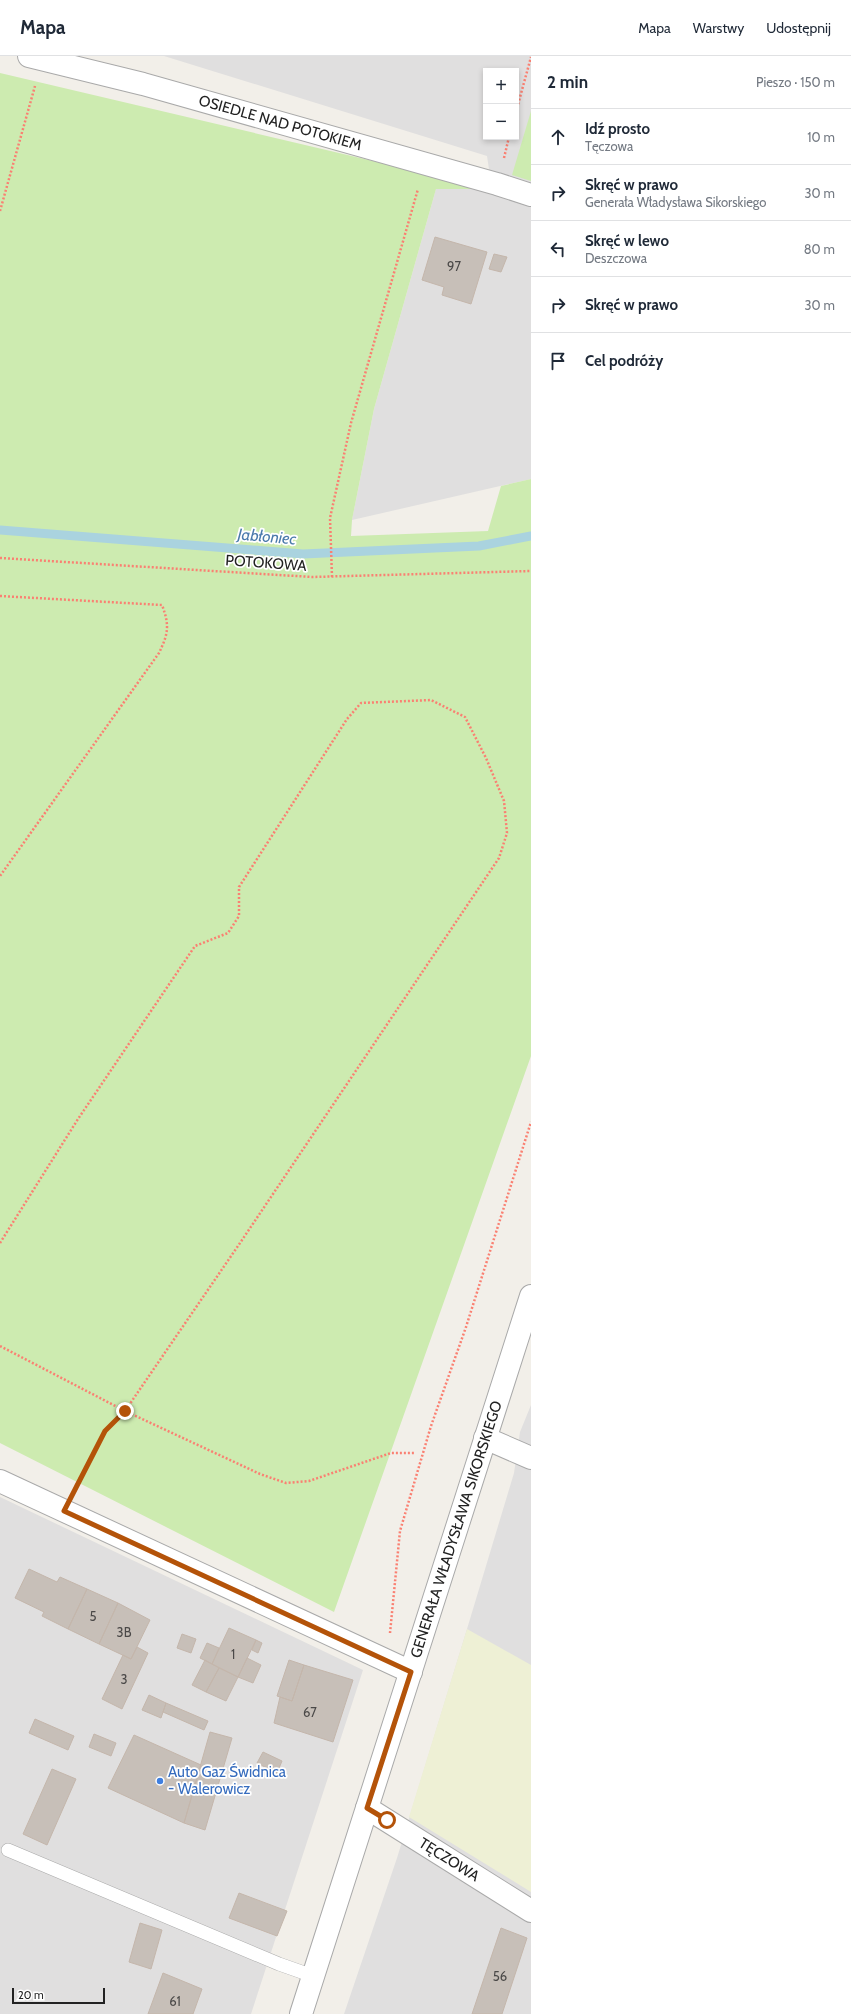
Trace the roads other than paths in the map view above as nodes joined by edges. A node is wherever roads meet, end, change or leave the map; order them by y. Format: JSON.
{"nodes":[{"id":1,"x":36,"y":58,"type":"edge"},
{"id":2,"x":531,"y":195,"type":"edge"},
{"id":3,"x":531,"y":1296,"type":"edge"},
{"id":4,"x":485,"y":1438,"type":"junction"},
{"id":5,"x":531,"y":1458,"type":"edge"},
{"id":6,"x":0,"y":1481,"type":"edge"},
{"id":7,"x":411,"y":1672,"type":"junction"},
{"id":8,"x":367,"y":1808,"type":"junction"},
{"id":9,"x":8,"y":1850,"type":"dead end"},
{"id":10,"x":531,"y":1910,"type":"edge"},
{"id":11,"x":314,"y":1976,"type":"junction"},
{"id":12,"x":301,"y":2014,"type":"edge"}],
"edges":[{"from":1,"to":2,"type":"street","name":"OSIEDLE NAD POTOKIEM"},
{"from":3,"to":4,"type":"street","name":"GENERAŁA WŁADYSŁAWA SIKORSKIEGO"},
{"from":4,"to":5,"type":"street"},
{"from":4,"to":7,"type":"street","name":"GENERAŁA WŁADYSŁAWA SIKORSKIEGO"},
{"from":6,"to":7,"type":"street"},
{"from":7,"to":8,"type":"street","name":"GENERAŁA WŁADYSŁAWA SIKORSKIEGO"},
{"from":8,"to":10,"type":"street","name":"TĘCZOWA"},
{"from":8,"to":11,"type":"street","name":"GENERAŁA WŁADYSŁAWA SIKORSKIEGO"},
{"from":9,"to":11,"type":"lane"},
{"from":11,"to":12,"type":"street","name":"GENERAŁA WŁADYSŁAWA SIKORSKIEGO"}]}
